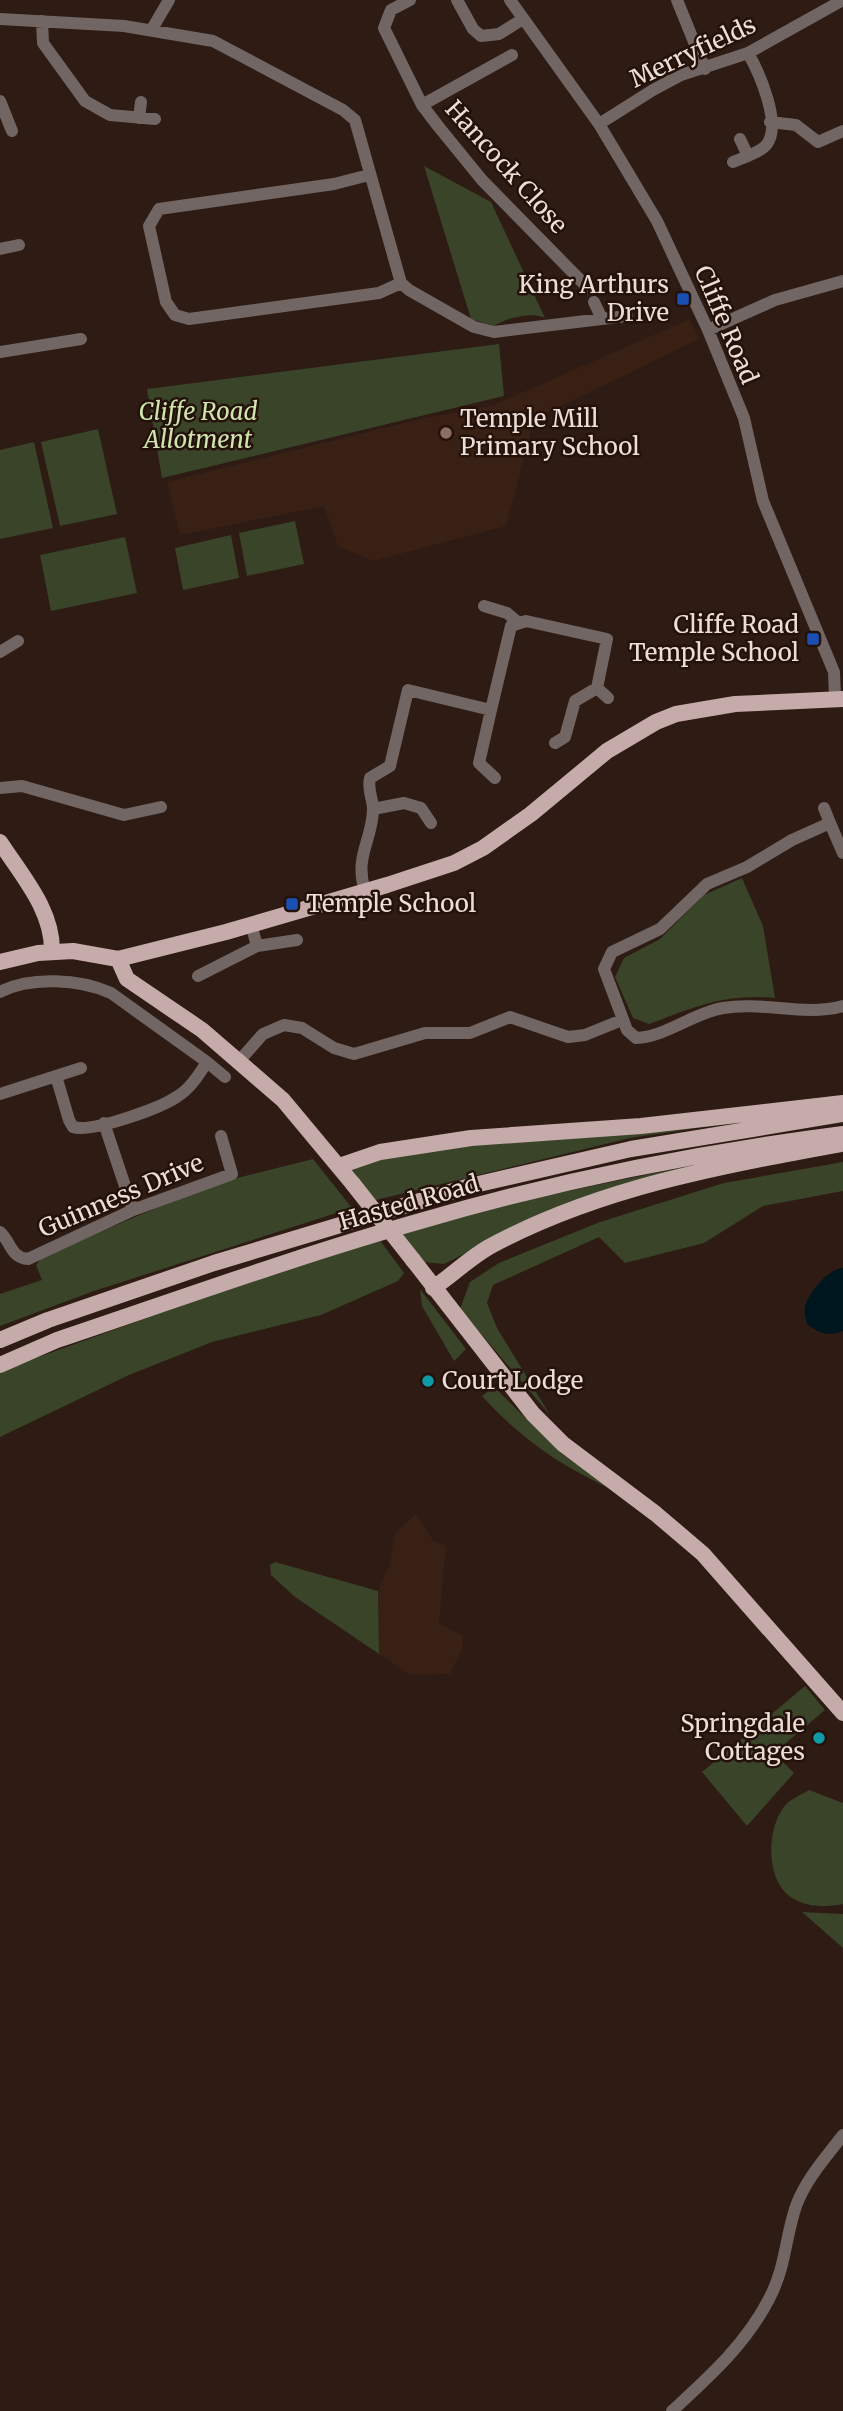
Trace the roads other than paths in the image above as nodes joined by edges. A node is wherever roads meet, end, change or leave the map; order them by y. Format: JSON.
{"nodes":[{"id":1,"x":169,"y":0,"type":"edge"},
{"id":2,"x":410,"y":0,"type":"edge"},
{"id":3,"x":457,"y":0,"type":"edge"},
{"id":4,"x":510,"y":0,"type":"edge"},
{"id":5,"x":677,"y":0,"type":"edge"},
{"id":6,"x":843,"y":1,"type":"edge"},
{"id":7,"x":0,"y":19,"type":"edge"},
{"id":8,"x":523,"y":19,"type":"junction"},
{"id":9,"x":42,"y":21,"type":"junction"},
{"id":10,"x":152,"y":29,"type":"junction"},
{"id":11,"x":748,"y":52,"type":"junction"},
{"id":12,"x":512,"y":55,"type":"dead end"},
{"id":13,"x":705,"y":69,"type":"junction"},
{"id":14,"x":0,"y":101,"type":"edge"},
{"id":15,"x":141,"y":102,"type":"dead end"},
{"id":16,"x":422,"y":105,"type":"junction"},
{"id":17,"x":139,"y":118,"type":"junction"},
{"id":18,"x":155,"y":119,"type":"dead end"},
{"id":19,"x":770,"y":122,"type":"junction"},
{"id":20,"x":599,"y":124,"type":"junction"},
{"id":21,"x":12,"y":131,"type":"dead end"},
{"id":22,"x":843,"y":131,"type":"edge"},
{"id":23,"x":740,"y":139,"type":"dead end"},
{"id":24,"x":747,"y":156,"type":"junction"},
{"id":25,"x":733,"y":162,"type":"dead end"},
{"id":26,"x":369,"y":175,"type":"junction"},
{"id":27,"x":19,"y":245,"type":"dead end"},
{"id":28,"x":0,"y":249,"type":"edge"},
{"id":29,"x":843,"y":281,"type":"edge"},
{"id":30,"x":401,"y":283,"type":"junction"},
{"id":31,"x":589,"y":289,"type":"dead end"},
{"id":32,"x":594,"y":302,"type":"dead end"},
{"id":33,"x":627,"y":316,"type":"dead end"},
{"id":34,"x":602,"y":319,"type":"junction"},
{"id":35,"x":708,"y":330,"type":"junction"},
{"id":36,"x":81,"y":339,"type":"dead end"},
{"id":37,"x":0,"y":352,"type":"edge"},
{"id":38,"x":484,"y":606,"type":"dead end"},
{"id":39,"x":519,"y":623,"type":"junction"},
{"id":40,"x":18,"y":641,"type":"dead end"},
{"id":41,"x":0,"y":652,"type":"edge"},
{"id":42,"x":597,"y":688,"type":"junction"},
{"id":43,"x":608,"y":698,"type":"dead end"},
{"id":44,"x":839,"y":698,"type":"edge"},
{"id":45,"x":491,"y":710,"type":"junction"},
{"id":46,"x":555,"y":743,"type":"dead end"},
{"id":47,"x":495,"y":778,"type":"dead end"},
{"id":48,"x":0,"y":788,"type":"edge"},
{"id":49,"x":161,"y":807,"type":"dead end"},
{"id":50,"x":824,"y":808,"type":"dead end"},
{"id":51,"x":373,"y":809,"type":"junction"},
{"id":52,"x":430,"y":823,"type":"dead end"},
{"id":53,"x":830,"y":823,"type":"junction"},
{"id":54,"x":0,"y":842,"type":"edge"},
{"id":55,"x":843,"y":853,"type":"edge"},
{"id":56,"x":365,"y":891,"type":"junction"},
{"id":57,"x":251,"y":924,"type":"junction"},
{"id":58,"x":297,"y":940,"type":"dead end"},
{"id":59,"x":257,"y":946,"type":"junction"},
{"id":60,"x":52,"y":952,"type":"junction"},
{"id":61,"x":118,"y":959,"type":"junction"},
{"id":62,"x":0,"y":962,"type":"edge"},
{"id":63,"x":198,"y":976,"type":"dead end"},
{"id":64,"x":0,"y":992,"type":"edge"},
{"id":65,"x":843,"y":1006,"type":"edge"},
{"id":66,"x":622,"y":1020,"type":"junction"},
{"id":67,"x":240,"y":1060,"type":"junction"},
{"id":68,"x":207,"y":1062,"type":"junction"},
{"id":69,"x":81,"y":1068,"type":"dead end"},
{"id":70,"x":56,"y":1076,"type":"junction"},
{"id":71,"x":225,"y":1077,"type":"dead end"},
{"id":72,"x":0,"y":1094,"type":"edge"},
{"id":73,"x":843,"y":1103,"type":"edge"},
{"id":74,"x":843,"y":1114,"type":"edge"},
{"id":75,"x":104,"y":1123,"type":"junction"},
{"id":76,"x":843,"y":1134,"type":"edge"},
{"id":77,"x":221,"y":1136,"type":"dead end"},
{"id":78,"x":843,"y":1144,"type":"edge"},
{"id":79,"x":339,"y":1166,"type":"junction"},
{"id":80,"x":133,"y":1210,"type":"junction"},
{"id":81,"x":0,"y":1232,"type":"edge"},
{"id":82,"x":433,"y":1288,"type":"junction"},
{"id":83,"x":0,"y":1340,"type":"edge"},
{"id":84,"x":0,"y":1364,"type":"edge"},
{"id":85,"x":843,"y":1713,"type":"edge"},
{"id":86,"x":843,"y":2135,"type":"edge"},
{"id":87,"x":672,"y":2411,"type":"edge"}],
"edges":[{"from":1,"to":10,"type":"street"},
{"from":2,"to":16,"type":"street","name":"Hancock Close"},
{"from":3,"to":8,"type":"street"},
{"from":4,"to":8,"type":"street","name":"Cliffe Road"},
{"from":5,"to":13,"type":"street"},
{"from":6,"to":11,"type":"street","name":"Merryfields"},
{"from":7,"to":9,"type":"street"},
{"from":8,"to":20,"type":"street","name":"Cliffe Road"},
{"from":9,"to":10,"type":"street"},
{"from":9,"to":17,"type":"street"},
{"from":10,"to":26,"type":"street"},
{"from":11,"to":13,"type":"street","name":"Merryfields"},
{"from":11,"to":19,"type":"street"},
{"from":12,"to":16,"type":"street"},
{"from":13,"to":20,"type":"street","name":"Merryfields"},
{"from":14,"to":21,"type":"street"},
{"from":15,"to":17,"type":"street"},
{"from":16,"to":31,"type":"street","name":"Hancock Close"},
{"from":17,"to":18,"type":"street"},
{"from":19,"to":22,"type":"street"},
{"from":19,"to":24,"type":"street"},
{"from":20,"to":35,"type":"street","name":"Cliffe Road"},
{"from":23,"to":24,"type":"street"},
{"from":24,"to":25,"type":"street"},
{"from":26,"to":30,"type":"street"},
{"from":26,"to":30,"type":"street"},
{"from":27,"to":28,"type":"street"},
{"from":29,"to":35,"type":"street"},
{"from":30,"to":34,"type":"street"},
{"from":32,"to":34,"type":"street"},
{"from":33,"to":34,"type":"street"},
{"from":35,"to":44,"type":"street","name":"Cliffe Road"},
{"from":36,"to":37,"type":"street"},
{"from":38,"to":39,"type":"street"},
{"from":39,"to":42,"type":"street"},
{"from":39,"to":45,"type":"street"},
{"from":40,"to":41,"type":"street"},
{"from":42,"to":43,"type":"street"},
{"from":42,"to":46,"type":"street"},
{"from":44,"to":56,"type":"main road"},
{"from":45,"to":47,"type":"street"},
{"from":45,"to":51,"type":"street"},
{"from":48,"to":49,"type":"street"},
{"from":50,"to":53,"type":"street"},
{"from":51,"to":52,"type":"street"},
{"from":51,"to":56,"type":"street"},
{"from":53,"to":55,"type":"street"},
{"from":53,"to":66,"type":"street"},
{"from":54,"to":60,"type":"main road"},
{"from":56,"to":57,"type":"main road"},
{"from":57,"to":59,"type":"street"},
{"from":57,"to":61,"type":"main road"},
{"from":58,"to":59,"type":"street"},
{"from":59,"to":63,"type":"street"},
{"from":60,"to":61,"type":"main road"},
{"from":60,"to":62,"type":"main road"},
{"from":61,"to":67,"type":"main road"},
{"from":64,"to":68,"type":"street"},
{"from":65,"to":66,"type":"street"},
{"from":66,"to":67,"type":"street"},
{"from":67,"to":79,"type":"main road"},
{"from":68,"to":71,"type":"street"},
{"from":68,"to":75,"type":"street"},
{"from":69,"to":70,"type":"street"},
{"from":70,"to":72,"type":"street"},
{"from":70,"to":75,"type":"street"},
{"from":73,"to":79,"type":"main road"},
{"from":74,"to":83,"type":"main road","name":"Hasted Road"},
{"from":75,"to":80,"type":"street"},
{"from":76,"to":84,"type":"main road","name":"Hasted Road"},
{"from":77,"to":80,"type":"street","name":"Guinness Drive"},
{"from":78,"to":82,"type":"main road"},
{"from":79,"to":82,"type":"main road","bridge":true},
{"from":80,"to":81,"type":"street","name":"Guinness Drive"},
{"from":82,"to":85,"type":"main road"},
{"from":86,"to":87,"type":"street"}]}
